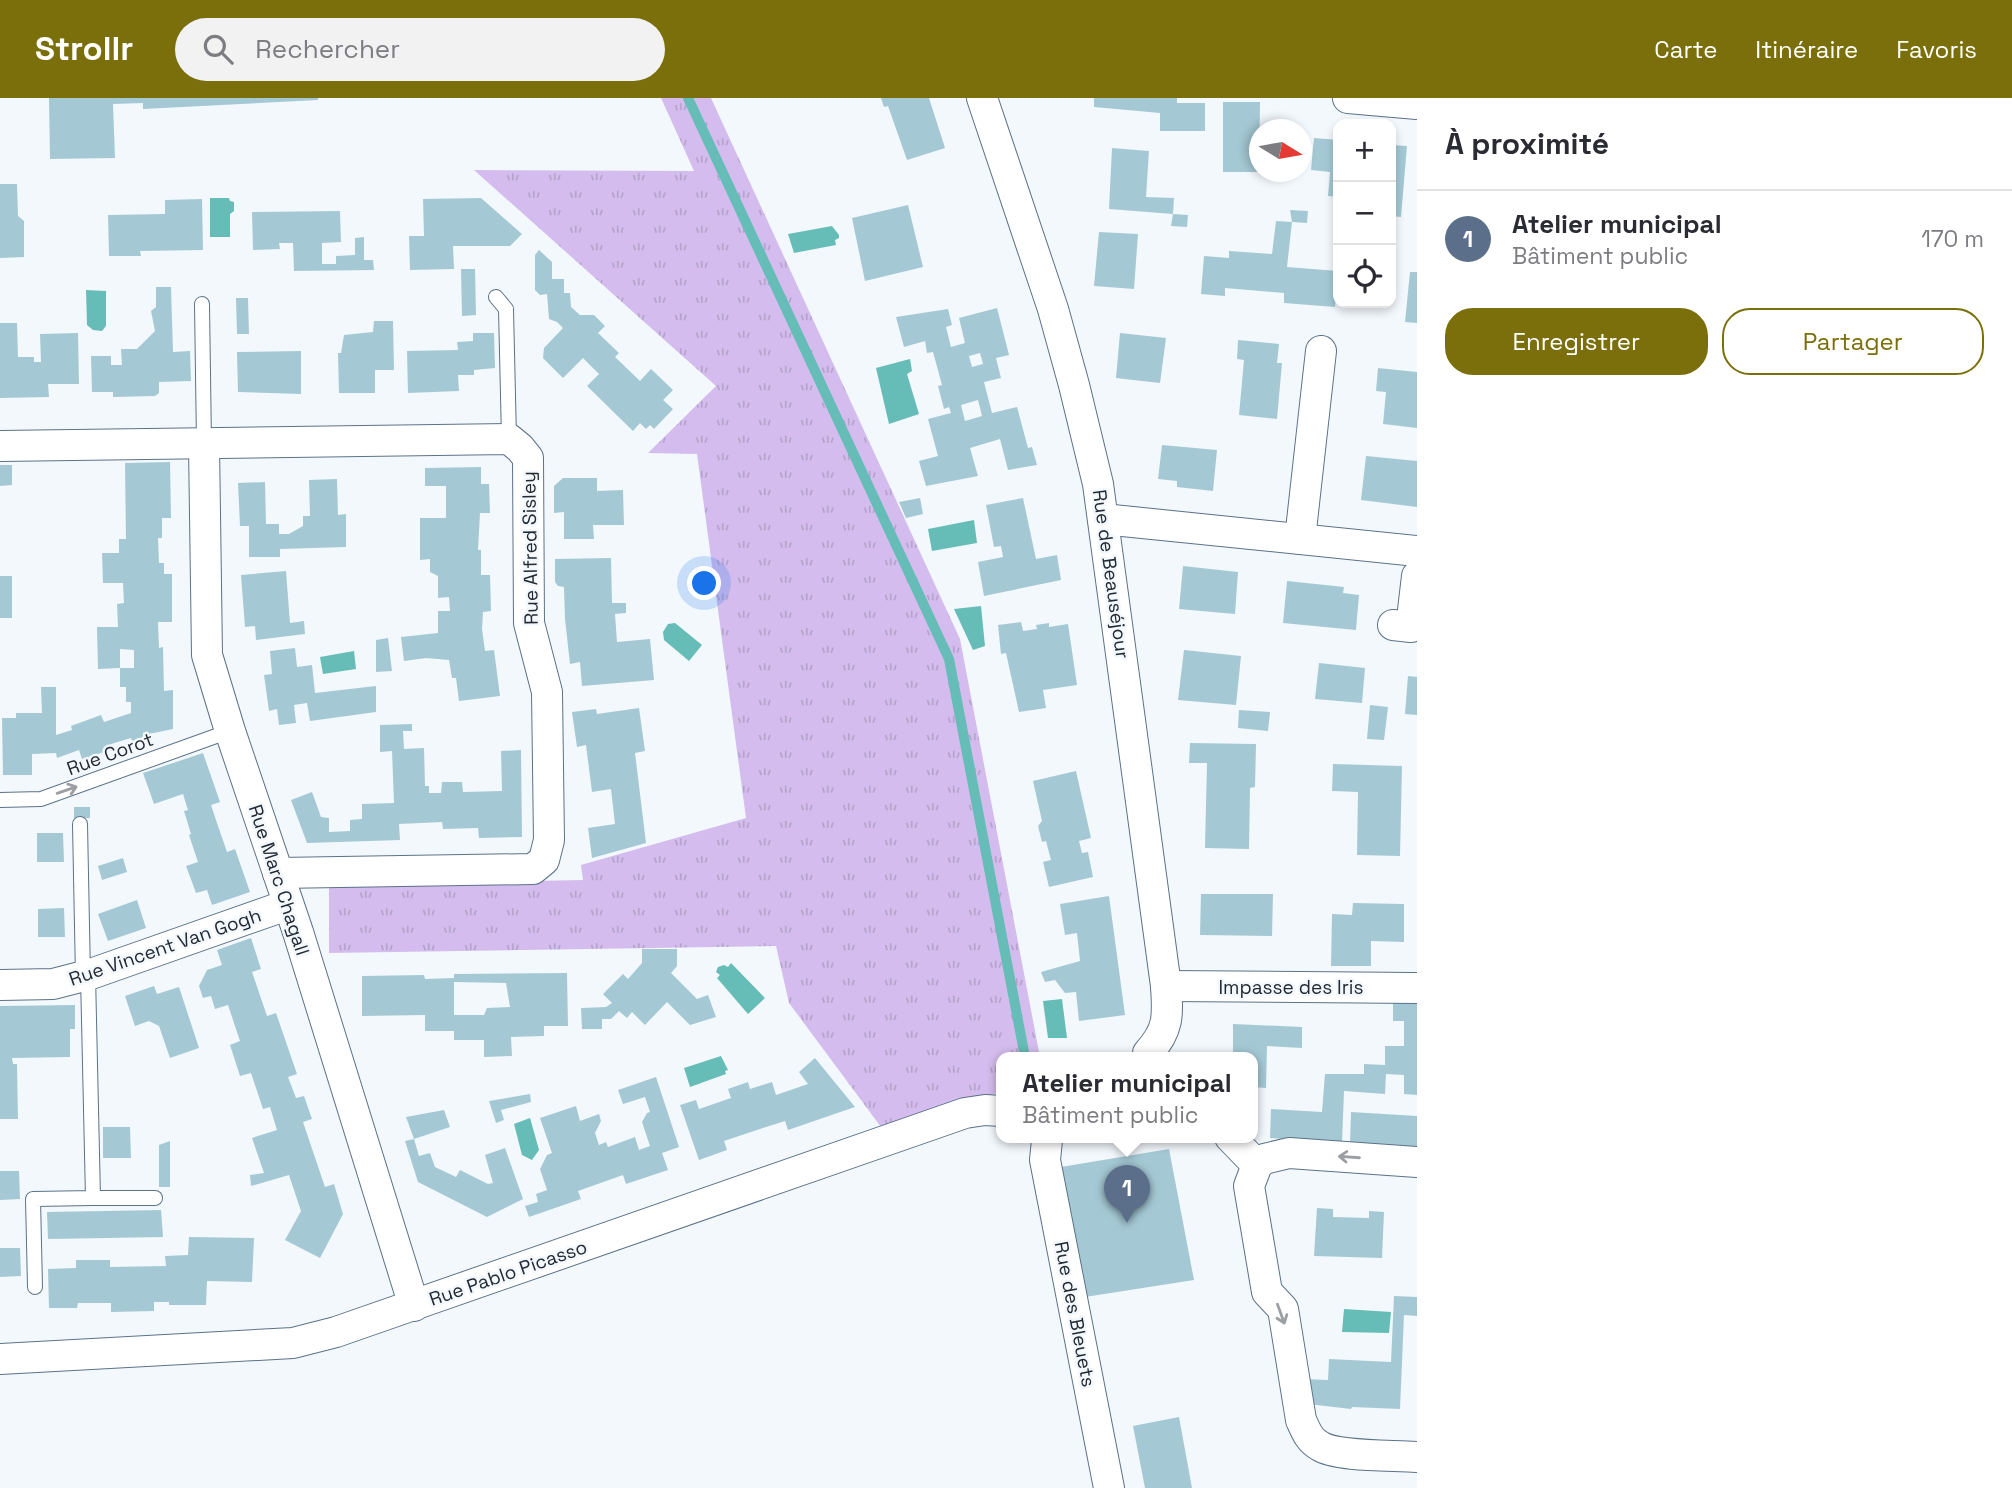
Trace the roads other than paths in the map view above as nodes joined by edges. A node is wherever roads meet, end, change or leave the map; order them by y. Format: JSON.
{"nodes":[{"id":1,"x":982,"y":98,"type":"edge"},
{"id":2,"x":1348,"y":98,"type":"edge"},
{"id":3,"x":1417,"y":104,"type":"edge"},
{"id":4,"x":496,"y":297,"type":"dead end"},
{"id":5,"x":202,"y":304,"type":"dead end"},
{"id":6,"x":1321,"y":351,"type":"dead end"},
{"id":7,"x":509,"y":439,"type":"junction"},
{"id":8,"x":204,"y":444,"type":"junction"},
{"id":9,"x":0,"y":446,"type":"edge"},
{"id":10,"x":1103,"y":519,"type":"junction"},
{"id":11,"x":1300,"y":539,"type":"junction"},
{"id":12,"x":1417,"y":551,"type":"edge"},
{"id":13,"x":1417,"y":576,"type":"edge"},
{"id":14,"x":1393,"y":625,"type":"dead end"},
{"id":15,"x":230,"y":731,"type":"junction"},
{"id":16,"x":0,"y":800,"type":"edge"},
{"id":17,"x":80,"y":824,"type":"dead end"},
{"id":18,"x":278,"y":873,"type":"junction"},
{"id":19,"x":287,"y":905,"type":"junction"},
{"id":20,"x":86,"y":976,"type":"junction"},
{"id":21,"x":0,"y":985,"type":"edge"},
{"id":22,"x":1166,"y":986,"type":"junction"},
{"id":23,"x":1417,"y":988,"type":"edge"},
{"id":24,"x":1151,"y":1052,"type":"edge"},
{"id":25,"x":996,"y":1111,"type":"edge"},
{"id":26,"x":1047,"y":1143,"type":"edge"},
{"id":27,"x":1236,"y":1143,"type":"edge"},
{"id":28,"x":1417,"y":1162,"type":"edge"},
{"id":29,"x":1257,"y":1165,"type":"junction"},
{"id":30,"x":93,"y":1198,"type":"junction"},
{"id":31,"x":155,"y":1198,"type":"dead end"},
{"id":32,"x":35,"y":1287,"type":"dead end"},
{"id":33,"x":414,"y":1306,"type":"junction"},
{"id":34,"x":0,"y":1359,"type":"edge"},
{"id":35,"x":1417,"y":1457,"type":"edge"},
{"id":36,"x":1109,"y":1488,"type":"edge"}],
"edges":[{"from":1,"to":10,"type":"street","name":"Rue de Beauséjour"},
{"from":2,"to":3,"type":"street"},
{"from":4,"to":7,"type":"lane"},
{"from":5,"to":8,"type":"lane"},
{"from":6,"to":11,"type":"street"},
{"from":7,"to":8,"type":"street"},
{"from":7,"to":18,"type":"street","name":"Rue Alfred Sisley"},
{"from":8,"to":9,"type":"street"},
{"from":8,"to":15,"type":"street","name":"Rue Marc Chagall"},
{"from":10,"to":11,"type":"street"},
{"from":10,"to":22,"type":"street","name":"Rue de Beauséjour"},
{"from":11,"to":12,"type":"street"},
{"from":13,"to":14,"type":"street"},
{"from":16,"to":15,"type":"lane","name":"Rue Corot","one_way":true},
{"from":15,"to":18,"type":"street","name":"Rue Marc Chagall"},
{"from":17,"to":20,"type":"lane"},
{"from":18,"to":19,"type":"street","name":"Rue Marc Chagall"},
{"from":19,"to":20,"type":"street","name":"Rue Vincent Van Gogh"},
{"from":19,"to":33,"type":"street","name":"Rue Marc Chagall"},
{"from":20,"to":21,"type":"street","name":"Rue Vincent Van Gogh"},
{"from":20,"to":30,"type":"lane"},
{"from":22,"to":23,"type":"street","name":"Impasse des Iris"},
{"from":22,"to":24,"type":"street","name":"Rue de Beauséjour"},
{"from":25,"to":33,"type":"street","name":"Rue Pablo Picasso"},
{"from":26,"to":36,"type":"street","name":"Rue des Bleuets"},
{"from":27,"to":29,"type":"street"},
{"from":28,"to":29,"type":"street","one_way":true},
{"from":29,"to":35,"type":"street","one_way":true},
{"from":30,"to":31,"type":"lane"},
{"from":30,"to":32,"type":"lane"},
{"from":33,"to":34,"type":"street","name":"Rue Pablo Picasso"}]}
